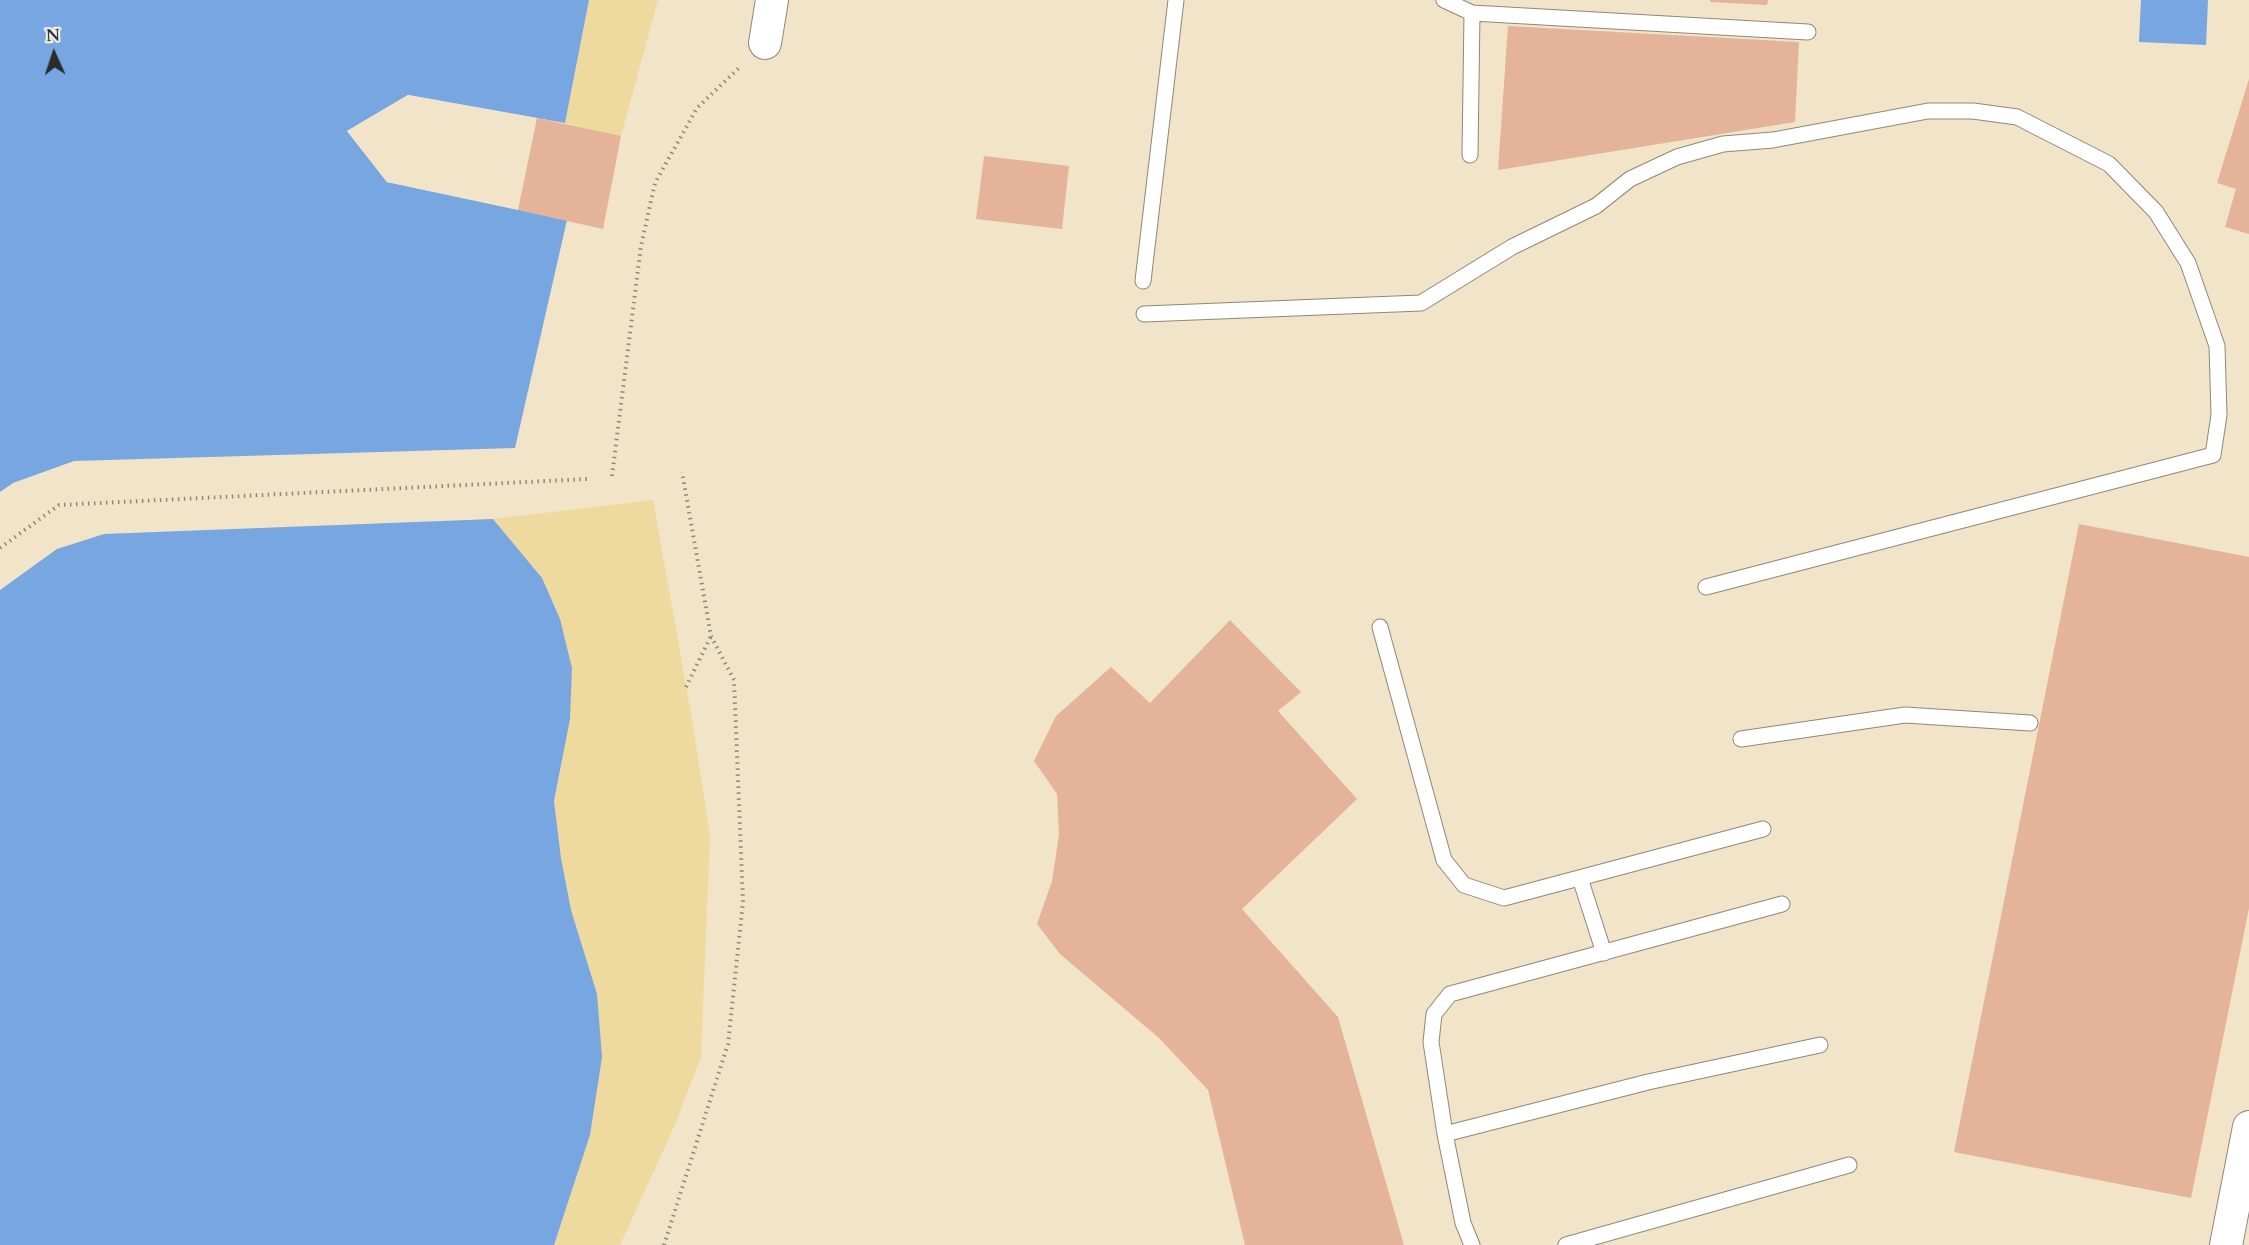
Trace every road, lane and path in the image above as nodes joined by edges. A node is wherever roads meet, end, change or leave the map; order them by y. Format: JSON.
{"nodes":[{"id":1,"x":772,"y":0,"type":"edge"},
{"id":2,"x":1176,"y":0,"type":"edge"},
{"id":3,"x":1444,"y":0,"type":"edge"},
{"id":4,"x":1472,"y":13,"type":"junction"},
{"id":5,"x":1808,"y":32,"type":"dead end"},
{"id":6,"x":765,"y":43,"type":"joint"},
{"id":7,"x":1470,"y":155,"type":"dead end"},
{"id":8,"x":1143,"y":281,"type":"dead end"},
{"id":9,"x":1144,"y":314,"type":"dead end"},
{"id":10,"x":682,"y":472,"type":"dead end"},
{"id":11,"x":612,"y":476,"type":"dead end"},
{"id":12,"x":587,"y":479,"type":"dead end"},
{"id":13,"x":0,"y":548,"type":"edge"},
{"id":14,"x":1706,"y":587,"type":"dead end"},
{"id":15,"x":1380,"y":627,"type":"dead end"},
{"id":16,"x":711,"y":636,"type":"junction"},
{"id":17,"x":686,"y":687,"type":"dead end"},
{"id":18,"x":2030,"y":723,"type":"dead end"},
{"id":19,"x":1741,"y":739,"type":"dead end"},
{"id":20,"x":1763,"y":829,"type":"dead end"},
{"id":21,"x":1580,"y":878,"type":"junction"},
{"id":22,"x":1782,"y":904,"type":"dead end"},
{"id":23,"x":1604,"y":953,"type":"junction"},
{"id":24,"x":1820,"y":1045,"type":"dead end"},
{"id":25,"x":2249,"y":1127,"type":"edge"},
{"id":26,"x":1445,"y":1134,"type":"junction"},
{"id":27,"x":1849,"y":1165,"type":"dead end"},
{"id":28,"x":664,"y":1245,"type":"edge"},
{"id":29,"x":1472,"y":1245,"type":"edge"},
{"id":30,"x":1566,"y":1245,"type":"edge"},
{"id":31,"x":2226,"y":1245,"type":"edge"}],
"edges":[{"from":1,"to":6,"type":"street"},
{"from":2,"to":8,"type":"lane"},
{"from":3,"to":4,"type":"lane"},
{"from":4,"to":5,"type":"lane"},
{"from":4,"to":7,"type":"lane"},
{"from":6,"to":11,"type":"path"},
{"from":9,"to":14,"type":"lane"},
{"from":10,"to":16,"type":"path"},
{"from":12,"to":13,"type":"path"},
{"from":15,"to":21,"type":"lane"},
{"from":16,"to":17,"type":"path"},
{"from":16,"to":28,"type":"path"},
{"from":18,"to":19,"type":"lane"},
{"from":20,"to":21,"type":"lane"},
{"from":21,"to":23,"type":"lane"},
{"from":22,"to":23,"type":"lane"},
{"from":23,"to":26,"type":"lane"},
{"from":24,"to":26,"type":"lane"},
{"from":25,"to":31,"type":"street"},
{"from":26,"to":29,"type":"lane"},
{"from":27,"to":30,"type":"lane"}]}
